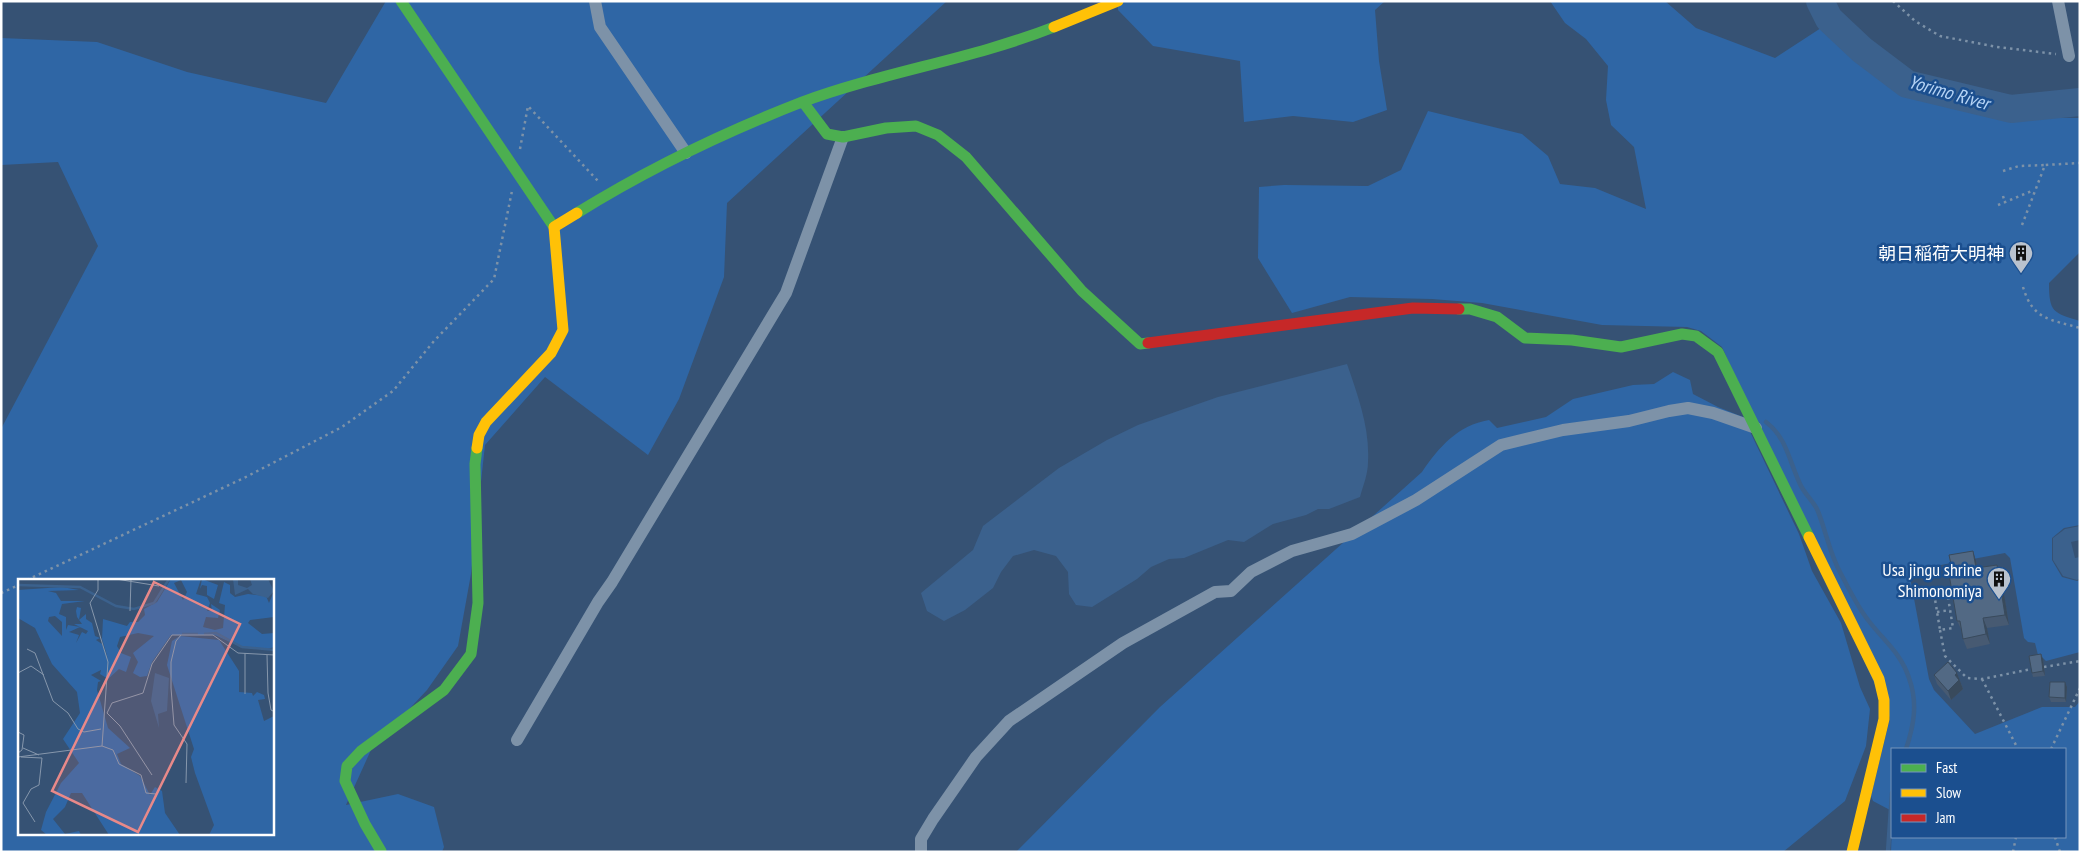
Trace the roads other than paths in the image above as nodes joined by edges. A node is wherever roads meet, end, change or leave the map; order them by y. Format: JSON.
{"nodes":[{"id":1,"x":401,"y":1,"type":"edge"},
{"id":2,"x":595,"y":1,"type":"edge"},
{"id":3,"x":1118,"y":1,"type":"edge"},
{"id":4,"x":2058,"y":1,"type":"edge"},
{"id":5,"x":2069,"y":56,"type":"road end"},
{"id":6,"x":803,"y":102,"type":"junction"},
{"id":7,"x":843,"y":137,"type":"junction"},
{"id":8,"x":686,"y":153,"type":"junction"},
{"id":9,"x":554,"y":227,"type":"junction"},
{"id":10,"x":1756,"y":428,"type":"junction"},
{"id":11,"x":517,"y":740,"type":"dead end"},
{"id":12,"x":381,"y":850,"type":"dead end"},
{"id":13,"x":921,"y":852,"type":"edge"},
{"id":14,"x":1852,"y":852,"type":"edge"}],
"edges":[{"from":1,"to":9,"type":"street"},
{"from":2,"to":8,"type":"street"},
{"from":3,"to":6,"type":"street"},
{"from":4,"to":5,"type":"street"},
{"from":6,"to":7,"type":"street"},
{"from":6,"to":8,"type":"street"},
{"from":7,"to":10,"type":"street"},
{"from":7,"to":11,"type":"street"},
{"from":8,"to":9,"type":"street"},
{"from":9,"to":12,"type":"street"},
{"from":10,"to":13,"type":"street"},
{"from":10,"to":14,"type":"street"}]}
